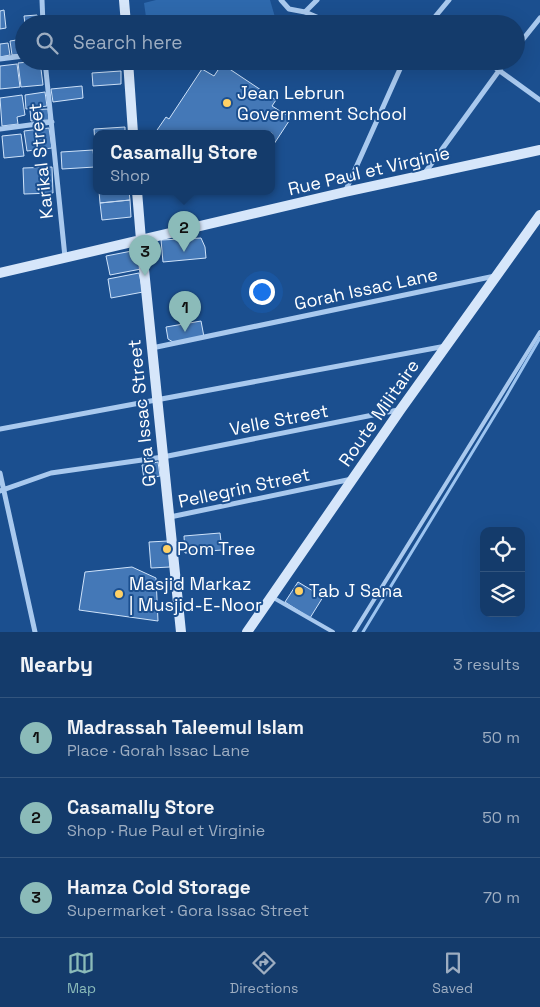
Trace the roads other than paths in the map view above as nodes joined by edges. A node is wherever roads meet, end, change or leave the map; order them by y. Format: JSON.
{"nodes":[{"id":1,"x":42,"y":0,"type":"edge"},
{"id":2,"x":124,"y":0,"type":"edge"},
{"id":3,"x":281,"y":0,"type":"edge"},
{"id":4,"x":317,"y":0,"type":"edge"},
{"id":5,"x":449,"y":0,"type":"edge"},
{"id":6,"x":304,"y":12,"type":"junction"},
{"id":7,"x":43,"y":15,"type":"edge"},
{"id":8,"x":125,"y":15,"type":"edge"},
{"id":9,"x":312,"y":15,"type":"edge"},
{"id":10,"x":437,"y":15,"type":"edge"},
{"id":11,"x":540,"y":18,"type":"edge"},
{"id":12,"x":525,"y":37,"type":"edge"},
{"id":13,"x":15,"y":57,"type":"edge"},
{"id":14,"x":0,"y":59,"type":"edge"},
{"id":15,"x":46,"y":70,"type":"edge"},
{"id":16,"x":129,"y":70,"type":"edge"},
{"id":17,"x":400,"y":70,"type":"edge"},
{"id":18,"x":498,"y":70,"type":"joint"},
{"id":19,"x":540,"y":100,"type":"edge"},
{"id":20,"x":52,"y":122,"type":"junction"},
{"id":21,"x":0,"y":129,"type":"edge"},
{"id":22,"x":133,"y":130,"type":"edge"},
{"id":23,"x":540,"y":150,"type":"edge"},
{"id":24,"x":424,"y":175,"type":"junction"},
{"id":25,"x":345,"y":192,"type":"junction"},
{"id":26,"x":137,"y":195,"type":"edge"},
{"id":27,"x":540,"y":215,"type":"edge"},
{"id":28,"x":140,"y":240,"type":"junction"},
{"id":29,"x":65,"y":258,"type":"junction"},
{"id":30,"x":0,"y":273,"type":"edge"},
{"id":31,"x":498,"y":276,"type":"junction"},
{"id":32,"x":540,"y":332,"type":"edge"},
{"id":33,"x":446,"y":346,"type":"junction"},
{"id":34,"x":152,"y":348,"type":"junction"},
{"id":35,"x":157,"y":399,"type":"junction"},
{"id":36,"x":401,"y":409,"type":"junction"},
{"id":37,"x":0,"y":429,"type":"edge"},
{"id":38,"x":163,"y":457,"type":"junction"},
{"id":39,"x":0,"y":473,"type":"edge"},
{"id":40,"x":353,"y":478,"type":"junction"},
{"id":41,"x":2,"y":491,"type":"edge"},
{"id":42,"x":169,"y":517,"type":"junction"},
{"id":43,"x":272,"y":597,"type":"junction"},
{"id":44,"x":35,"y":632,"type":"edge"},
{"id":45,"x":181,"y":632,"type":"edge"},
{"id":46,"x":247,"y":632,"type":"edge"},
{"id":47,"x":333,"y":632,"type":"edge"},
{"id":48,"x":354,"y":632,"type":"edge"}],
"edges":[{"from":1,"to":7,"type":"street"},
{"from":2,"to":8,"type":"street"},
{"from":3,"to":6,"type":"street"},
{"from":4,"to":6,"type":"street"},
{"from":5,"to":10,"type":"street"},
{"from":6,"to":9,"type":"street"},
{"from":11,"to":12,"type":"street"},
{"from":13,"to":14,"type":"street"},
{"from":15,"to":20,"type":"street","name":"Karikal Street"},
{"from":16,"to":22,"type":"street"},
{"from":17,"to":25,"type":"street"},
{"from":18,"to":19,"type":"street"},
{"from":18,"to":24,"type":"street"},
{"from":20,"to":21,"type":"street"},
{"from":20,"to":29,"type":"street","name":"Karikal Street"},
{"from":23,"to":24,"type":"street","name":"Rue Paul et Virginie"},
{"from":24,"to":25,"type":"street","name":"Rue Paul et Virginie"},
{"from":25,"to":28,"type":"street","name":"Rue Paul et Virginie"},
{"from":26,"to":28,"type":"street","name":"Gora Issac Street"},
{"from":27,"to":31,"type":"street","name":"Route Militaire"},
{"from":28,"to":29,"type":"street","name":"Rue Paul et Virginie"},
{"from":28,"to":34,"type":"street","name":"Gora Issac Street"},
{"from":29,"to":30,"type":"street","name":"Rue Paul et Virginie"},
{"from":31,"to":33,"type":"street","name":"Route Militaire"},
{"from":31,"to":34,"type":"street","name":"Gorah Issac Lane"},
{"from":32,"to":48,"type":"lane"},
{"from":33,"to":35,"type":"street"},
{"from":33,"to":36,"type":"street","name":"Route Militaire"},
{"from":34,"to":35,"type":"street","name":"Gora Issac Street"},
{"from":35,"to":37,"type":"street"},
{"from":35,"to":38,"type":"street","name":"Gora Issac Street"},
{"from":36,"to":38,"type":"street","name":"Velle Street"},
{"from":36,"to":40,"type":"street","name":"Route Militaire"},
{"from":38,"to":41,"type":"street","name":"Velle Street"},
{"from":38,"to":42,"type":"street","name":"Gora Issac Street"},
{"from":39,"to":41,"type":"street"},
{"from":40,"to":42,"type":"street","name":"Pellegrin Street"},
{"from":40,"to":43,"type":"street","name":"Route Militaire"},
{"from":41,"to":44,"type":"street"},
{"from":42,"to":45,"type":"street","name":"Gora Issac Street"},
{"from":43,"to":46,"type":"street","name":"Route Militaire"},
{"from":43,"to":47,"type":"lane"}]}
